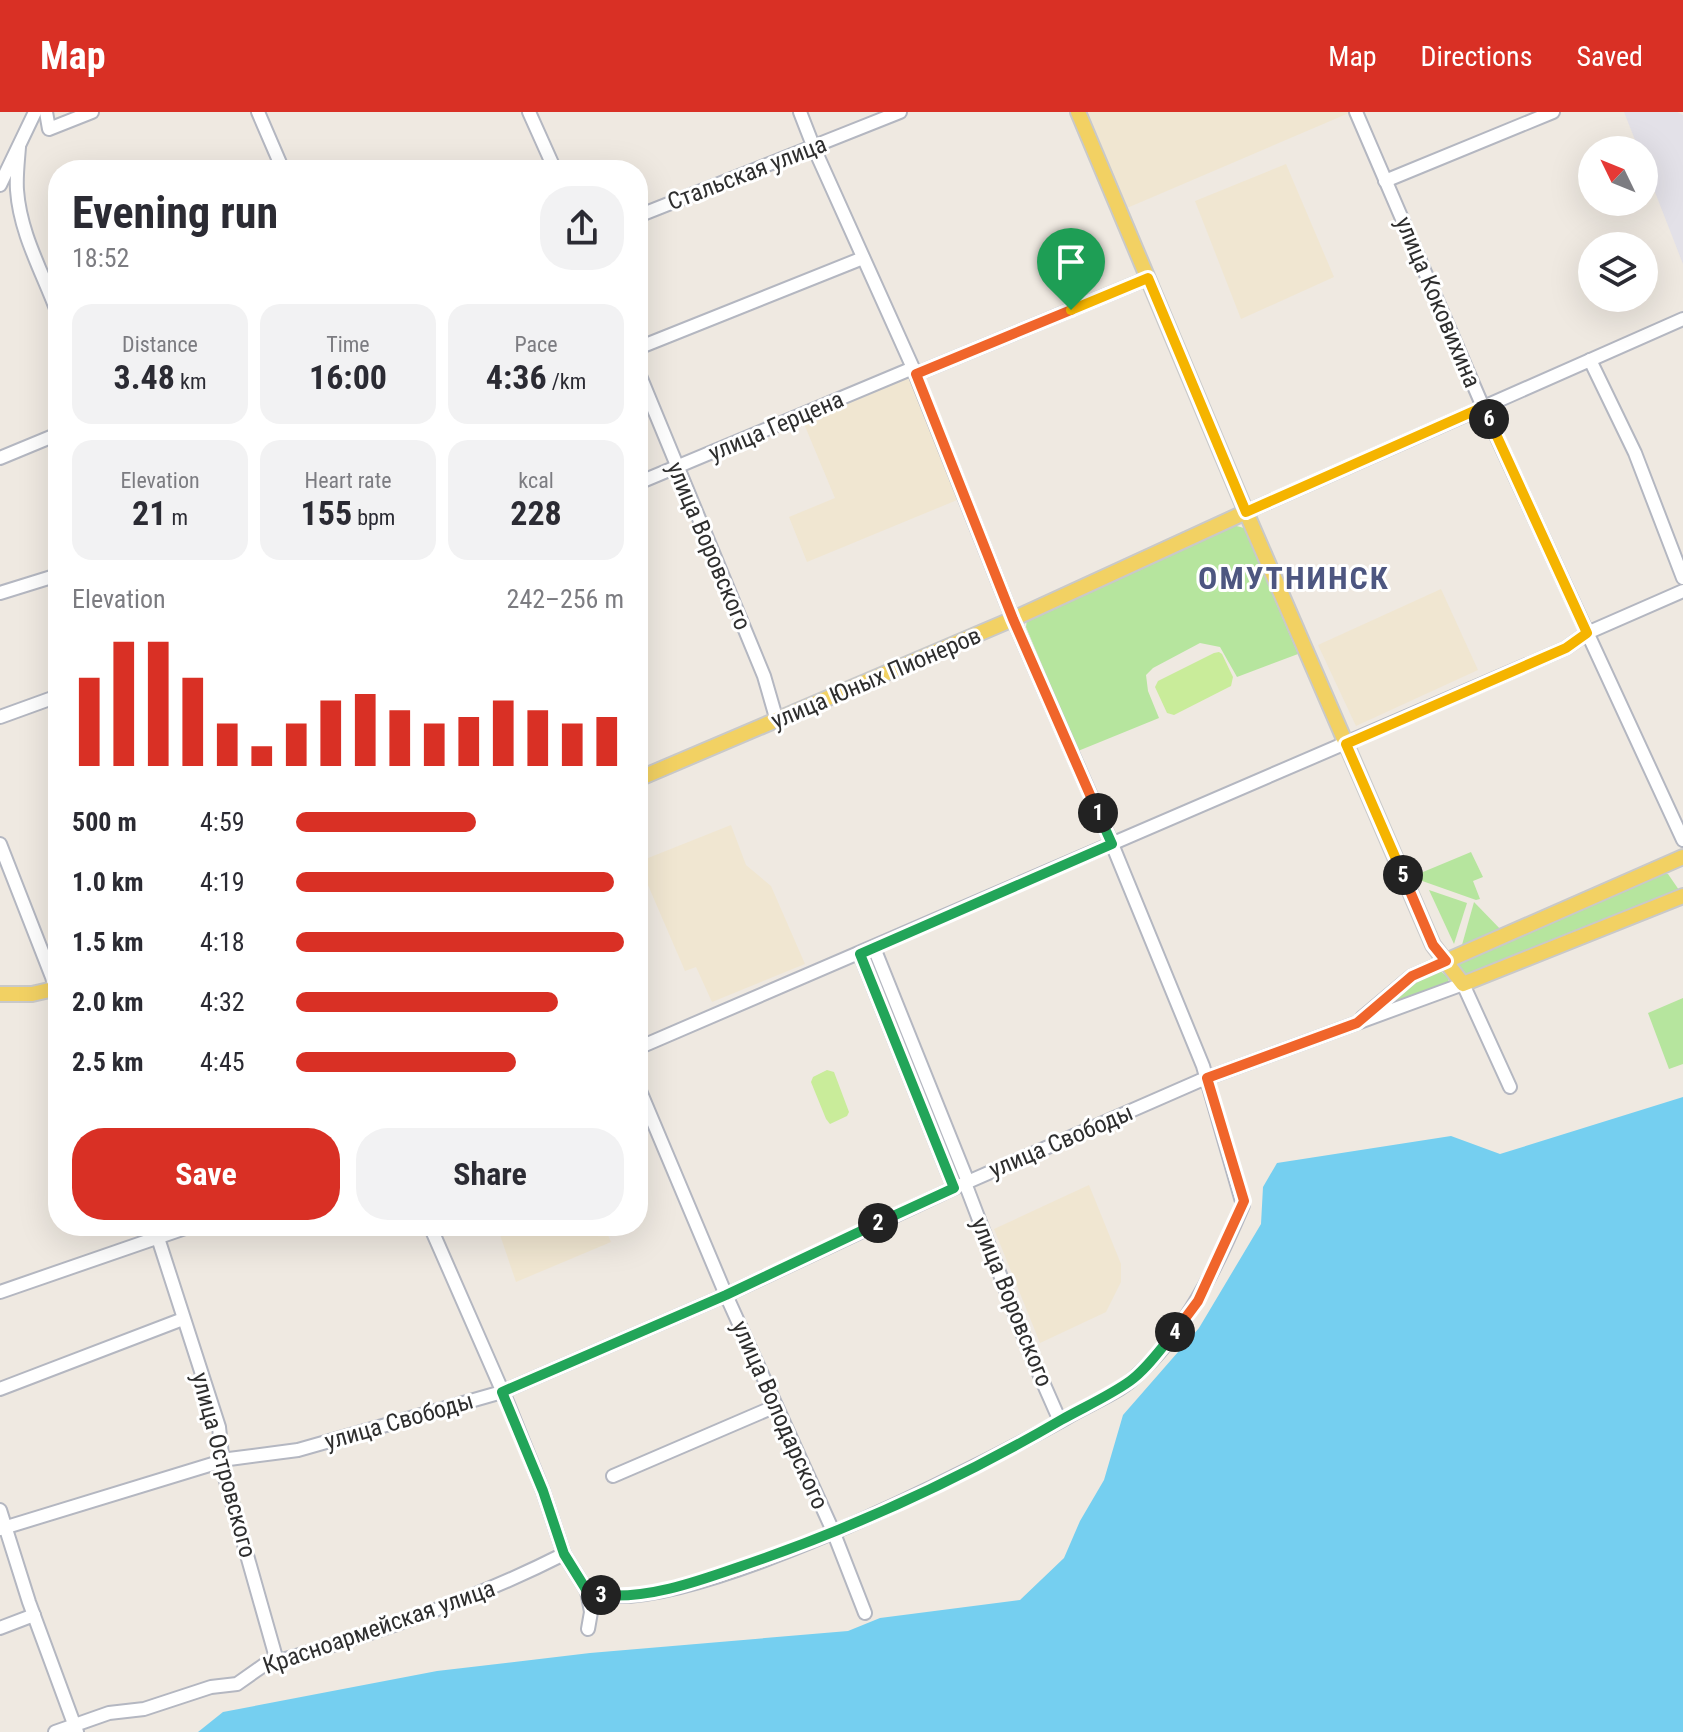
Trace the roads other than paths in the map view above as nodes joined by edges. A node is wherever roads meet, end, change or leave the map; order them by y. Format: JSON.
{"nodes":[{"id":1,"x":35,"y":112,"type":"edge"},
{"id":2,"x":46,"y":112,"type":"edge"},
{"id":3,"x":92,"y":112,"type":"edge"},
{"id":4,"x":258,"y":112,"type":"edge"},
{"id":5,"x":529,"y":112,"type":"edge"},
{"id":6,"x":800,"y":112,"type":"edge"},
{"id":7,"x":900,"y":112,"type":"edge"},
{"id":8,"x":1078,"y":112,"type":"edge"},
{"id":9,"x":1356,"y":112,"type":"edge"},
{"id":10,"x":1553,"y":112,"type":"edge"},
{"id":11,"x":19,"y":147,"type":"junction"},
{"id":12,"x":814,"y":148,"type":"junction"},
{"id":13,"x":279,"y":160,"type":"edge"},
{"id":14,"x":551,"y":160,"type":"edge"},
{"id":15,"x":1385,"y":181,"type":"junction"},
{"id":16,"x":0,"y":185,"type":"edge"},
{"id":17,"x":648,"y":212,"type":"edge"},
{"id":18,"x":863,"y":258,"type":"junction"},
{"id":19,"x":1148,"y":278,"type":"junction"},
{"id":20,"x":48,"y":290,"type":"edge"},
{"id":21,"x":1683,"y":319,"type":"edge"},
{"id":22,"x":648,"y":344,"type":"edge"},
{"id":23,"x":1590,"y":360,"type":"junction"},
{"id":24,"x":914,"y":371,"type":"junction"},
{"id":25,"x":648,"y":396,"type":"edge"},
{"id":26,"x":1483,"y":407,"type":"junction"},
{"id":27,"x":48,"y":438,"type":"edge"},
{"id":28,"x":0,"y":458,"type":"edge"},
{"id":29,"x":676,"y":467,"type":"junction"},
{"id":30,"x":648,"y":479,"type":"edge"},
{"id":31,"x":1246,"y":512,"type":"junction"},
{"id":32,"x":48,"y":578,"type":"edge"},
{"id":33,"x":1683,"y":578,"type":"edge"},
{"id":34,"x":1683,"y":591,"type":"edge"},
{"id":35,"x":0,"y":593,"type":"edge"},
{"id":36,"x":1013,"y":619,"type":"junction"},
{"id":37,"x":1587,"y":633,"type":"junction"},
{"id":38,"x":48,"y":700,"type":"edge"},
{"id":39,"x":0,"y":717,"type":"edge"},
{"id":40,"x":777,"y":721,"type":"junction"},
{"id":41,"x":1346,"y":744,"type":"junction"},
{"id":42,"x":648,"y":775,"type":"edge"},
{"id":43,"x":1683,"y":840,"type":"edge"},
{"id":44,"x":0,"y":844,"type":"edge"},
{"id":45,"x":1112,"y":844,"type":"junction"},
{"id":46,"x":1683,"y":857,"type":"edge"},
{"id":47,"x":1683,"y":896,"type":"edge"},
{"id":48,"x":874,"y":948,"type":"junction"},
{"id":49,"x":860,"y":954,"type":"junction"},
{"id":50,"x":1446,"y":961,"type":"junction"},
{"id":51,"x":48,"y":967,"type":"edge"},
{"id":52,"x":1463,"y":984,"type":"junction"},
{"id":53,"x":48,"y":993,"type":"edge"},
{"id":54,"x":0,"y":994,"type":"edge"},
{"id":55,"x":1357,"y":1023,"type":"junction"},
{"id":56,"x":648,"y":1044,"type":"edge"},
{"id":57,"x":1207,"y":1078,"type":"junction"},
{"id":58,"x":1510,"y":1087,"type":"dead end"},
{"id":59,"x":648,"y":1110,"type":"edge"},
{"id":60,"x":962,"y":1184,"type":"junction"},
{"id":61,"x":164,"y":1236,"type":"edge"},
{"id":62,"x":434,"y":1236,"type":"edge"},
{"id":63,"x":158,"y":1238,"type":"junction"},
{"id":64,"x":0,"y":1292,"type":"edge"},
{"id":65,"x":726,"y":1295,"type":"junction"},
{"id":66,"x":183,"y":1319,"type":"junction"},
{"id":67,"x":0,"y":1389,"type":"edge"},
{"id":68,"x":502,"y":1392,"type":"junction"},
{"id":69,"x":776,"y":1406,"type":"junction"},
{"id":70,"x":1060,"y":1421,"type":"junction"},
{"id":71,"x":222,"y":1461,"type":"junction"},
{"id":72,"x":613,"y":1476,"type":"dead end"},
{"id":73,"x":0,"y":1510,"type":"edge"},
{"id":74,"x":2,"y":1529,"type":"edge"},
{"id":75,"x":833,"y":1531,"type":"junction"},
{"id":76,"x":564,"y":1554,"type":"junction"},
{"id":77,"x":587,"y":1591,"type":"junction"},
{"id":78,"x":865,"y":1613,"type":"dead end"},
{"id":79,"x":34,"y":1615,"type":"junction"},
{"id":80,"x":0,"y":1628,"type":"edge"},
{"id":81,"x":588,"y":1629,"type":"dead end"},
{"id":82,"x":277,"y":1661,"type":"junction"},
{"id":83,"x":75,"y":1729,"type":"edge"},
{"id":84,"x":55,"y":1732,"type":"edge"}],
"edges":[{"from":1,"to":11,"type":"street"},
{"from":2,"to":3,"type":"street"},
{"from":4,"to":13,"type":"street"},
{"from":5,"to":14,"type":"street"},
{"from":6,"to":12,"type":"street"},
{"from":7,"to":12,"type":"street","name":"Стальская улица"},
{"from":8,"to":19,"type":"main road"},
{"from":9,"to":15,"type":"street","name":"улица Коковихина"},
{"from":10,"to":15,"type":"street"},
{"from":11,"to":16,"type":"street"},
{"from":11,"to":20,"type":"street"},
{"from":12,"to":17,"type":"street","name":"Стальская улица"},
{"from":12,"to":18,"type":"street"},
{"from":15,"to":26,"type":"street","name":"улица Коковихина"},
{"from":18,"to":22,"type":"street"},
{"from":18,"to":24,"type":"street"},
{"from":19,"to":24,"type":"street","name":"улица Герцена"},
{"from":19,"to":31,"type":"main road"},
{"from":21,"to":23,"type":"street","name":"улица Юных Пионеров"},
{"from":23,"to":26,"type":"street","name":"улица Юных Пионеров"},
{"from":23,"to":33,"type":"street"},
{"from":24,"to":29,"type":"street","name":"улица Герцена"},
{"from":24,"to":36,"type":"street"},
{"from":25,"to":29,"type":"street","name":"улица Воровского"},
{"from":26,"to":31,"type":"street","name":"улица Юных Пионеров"},
{"from":26,"to":37,"type":"street","name":"улица Коковихина"},
{"from":27,"to":28,"type":"street"},
{"from":29,"to":30,"type":"street","name":"улица Герцена"},
{"from":29,"to":40,"type":"street","name":"улица Воровского"},
{"from":31,"to":36,"type":"main road","name":"улица Юных Пионеров"},
{"from":31,"to":41,"type":"main road"},
{"from":32,"to":35,"type":"street"},
{"from":34,"to":37,"type":"street"},
{"from":36,"to":40,"type":"main road","name":"улица Юных Пионеров"},
{"from":36,"to":45,"type":"street"},
{"from":37,"to":41,"type":"street"},
{"from":37,"to":43,"type":"street","name":"улица Коковихина"},
{"from":38,"to":39,"type":"street"},
{"from":40,"to":42,"type":"main road","name":"улица Юных Пионеров"},
{"from":41,"to":45,"type":"street"},
{"from":41,"to":50,"type":"main road"},
{"from":44,"to":51,"type":"street"},
{"from":45,"to":48,"type":"street"},
{"from":45,"to":57,"type":"street"},
{"from":46,"to":50,"type":"main road","name":"улица Свободы"},
{"from":47,"to":52,"type":"main road","name":"улица Свободы"},
{"from":48,"to":49,"type":"street"},
{"from":48,"to":60,"type":"street"},
{"from":49,"to":56,"type":"street"},
{"from":49,"to":60,"type":"street","name":"улица Воровского"},
{"from":50,"to":52,"type":"main road"},
{"from":50,"to":55,"type":"street","name":"улица Свободы"},
{"from":52,"to":55,"type":"street","name":"улица Свободы"},
{"from":52,"to":58,"type":"street"},
{"from":53,"to":54,"type":"main road"},
{"from":55,"to":57,"type":"street","name":"улица Свободы"},
{"from":57,"to":60,"type":"street","name":"улица Свободы"},
{"from":57,"to":70,"type":"street"},
{"from":59,"to":65,"type":"street","name":"улица Володарского"},
{"from":60,"to":65,"type":"street","name":"улица Свободы"},
{"from":60,"to":70,"type":"street","name":"улица Воровского"},
{"from":61,"to":63,"type":"street"},
{"from":62,"to":68,"type":"street"},
{"from":63,"to":64,"type":"street"},
{"from":63,"to":66,"type":"street","name":"улица Островского"},
{"from":65,"to":68,"type":"street","name":"улица Свободы"},
{"from":65,"to":69,"type":"street","name":"улица Володарского"},
{"from":66,"to":67,"type":"street"},
{"from":66,"to":71,"type":"street","name":"улица Островского"},
{"from":68,"to":71,"type":"street","name":"улица Свободы"},
{"from":68,"to":76,"type":"street"},
{"from":69,"to":72,"type":"street"},
{"from":69,"to":75,"type":"street","name":"улица Володарского"},
{"from":70,"to":75,"type":"street"},
{"from":71,"to":74,"type":"street","name":"улица Свободы"},
{"from":71,"to":82,"type":"street","name":"улица Островского"},
{"from":73,"to":74,"type":"street"},
{"from":74,"to":79,"type":"street"},
{"from":75,"to":77,"type":"street"},
{"from":75,"to":78,"type":"street","name":"улица Володарского"},
{"from":76,"to":77,"type":"street"},
{"from":76,"to":82,"type":"street","name":"Красноармейская улица"},
{"from":77,"to":81,"type":"street"},
{"from":79,"to":80,"type":"street"},
{"from":79,"to":83,"type":"street"},
{"from":82,"to":83,"type":"street","name":"Красноармейская улица"},
{"from":83,"to":84,"type":"street","name":"Красноармейская улица"}]}
